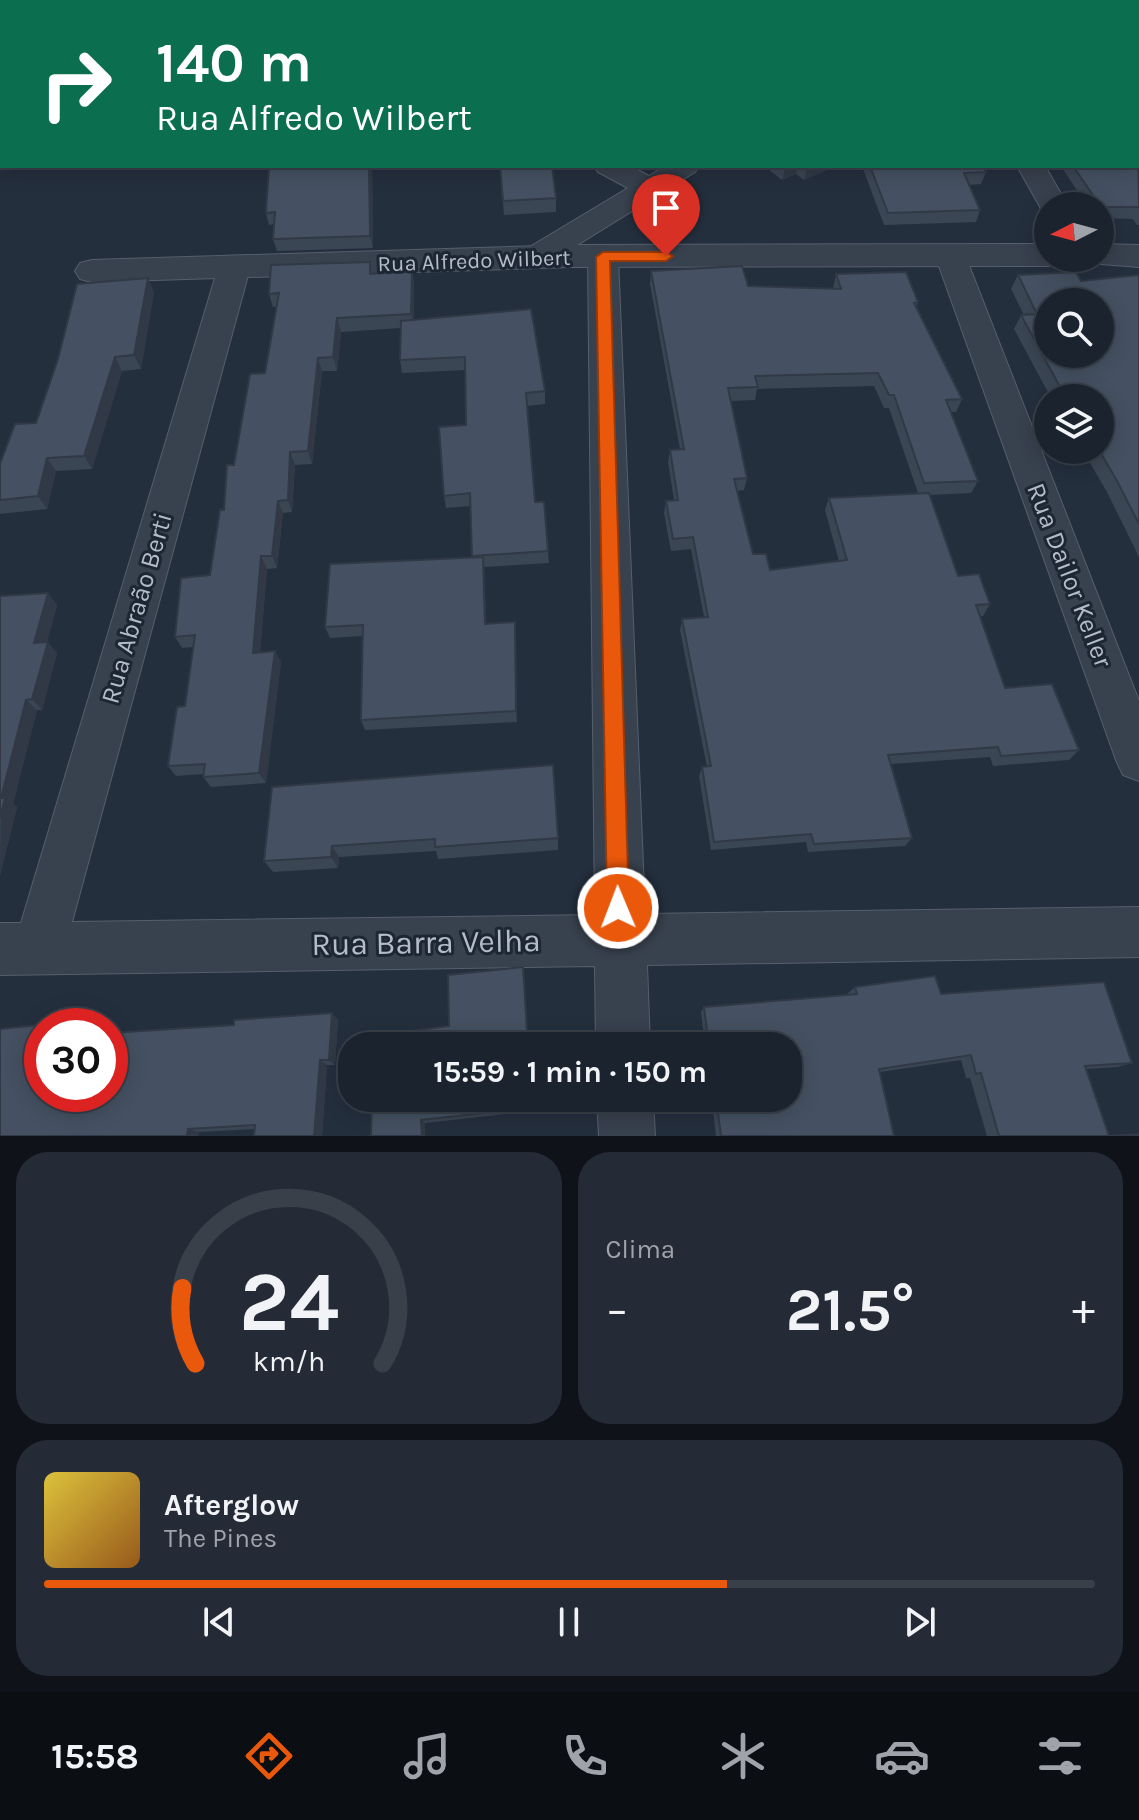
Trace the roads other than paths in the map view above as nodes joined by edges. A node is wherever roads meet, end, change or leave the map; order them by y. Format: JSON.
{"nodes":[{"id":1,"x":612,"y":168,"type":"edge"},
{"id":2,"x":682,"y":168,"type":"edge"},
{"id":3,"x":1032,"y":168,"type":"edge"},
{"id":4,"x":650,"y":188,"type":"junction"},
{"id":5,"x":1045,"y":192,"type":"edge"},
{"id":6,"x":950,"y":255,"type":"junction"},
{"id":7,"x":1034,"y":255,"type":"edge"},
{"id":8,"x":1114,"y":255,"type":"edge"},
{"id":9,"x":1139,"y":256,"type":"edge"},
{"id":10,"x":603,"y":257,"type":"junction"},
{"id":11,"x":534,"y":258,"type":"junction"},
{"id":12,"x":234,"y":268,"type":"junction"},
{"id":13,"x":92,"y":271,"type":"dead end"},
{"id":14,"x":1139,"y":760,"type":"edge"},
{"id":15,"x":1139,"y":932,"type":"edge"},
{"id":16,"x":619,"y":939,"type":"junction"},
{"id":17,"x":19,"y":948,"type":"edge"},
{"id":18,"x":622,"y":1032,"type":"edge"},
{"id":19,"x":626,"y":1112,"type":"edge"},
{"id":20,"x":627,"y":1136,"type":"edge"}],
"edges":[{"from":1,"to":4,"type":"street"},
{"from":2,"to":4,"type":"street"},
{"from":3,"to":5,"type":"street"},
{"from":4,"to":11,"type":"street"},
{"from":6,"to":7,"type":"street","name":"Rua Alfredo Wilbert"},
{"from":6,"to":10,"type":"street","name":"Rua Alfredo Wilbert"},
{"from":6,"to":14,"type":"street","name":"Rua Dailor Keller"},
{"from":8,"to":9,"type":"street"},
{"from":10,"to":11,"type":"street","name":"Rua Alfredo Wilbert"},
{"from":10,"to":16,"type":"street"},
{"from":11,"to":12,"type":"street","name":"Rua Alfredo Wilbert"},
{"from":12,"to":13,"type":"street","name":"Rua Alfredo Wilbert"},
{"from":12,"to":17,"type":"street","name":"Rua Abraão Berti"},
{"from":15,"to":16,"type":"street","name":"Rua Barra Velha"},
{"from":16,"to":17,"type":"street","name":"Rua Barra Velha"},
{"from":16,"to":18,"type":"street"},
{"from":19,"to":20,"type":"street"}]}
